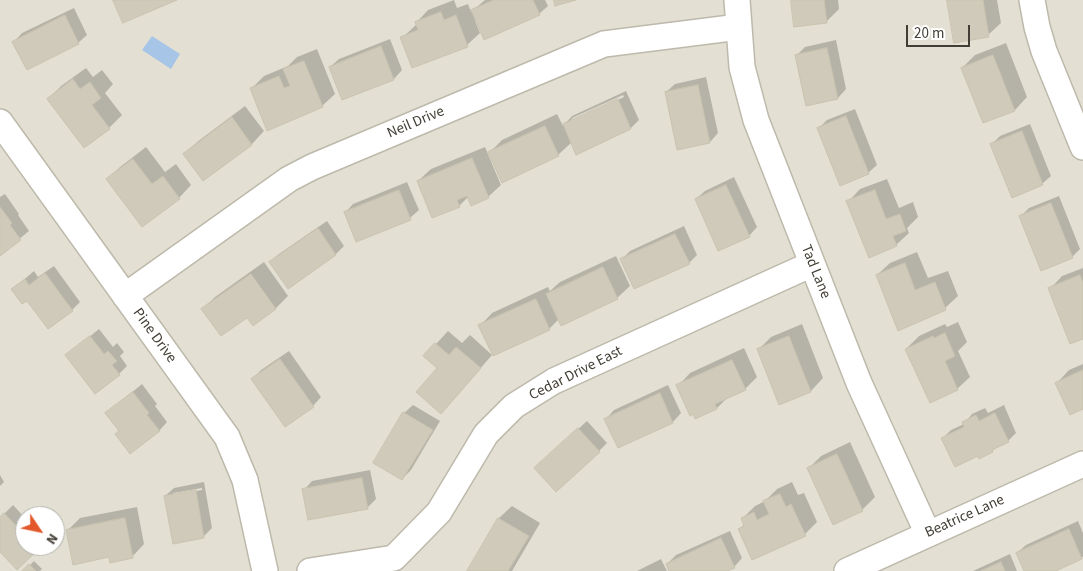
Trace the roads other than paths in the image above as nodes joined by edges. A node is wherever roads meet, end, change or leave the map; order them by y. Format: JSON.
{"nodes":[{"id":1,"x":737,"y":0,"type":"edge"},
{"id":2,"x":1032,"y":0,"type":"edge"},
{"id":3,"x":740,"y":28,"type":"junction"},
{"id":4,"x":0,"y":122,"type":"edge"},
{"id":5,"x":1082,"y":141,"type":"edge"},
{"id":6,"x":812,"y":264,"type":"junction"},
{"id":7,"x":126,"y":296,"type":"junction"},
{"id":8,"x":1083,"y":464,"type":"edge"},
{"id":9,"x":928,"y":534,"type":"junction"},
{"id":10,"x":399,"y":564,"type":"edge"},
{"id":11,"x":265,"y":571,"type":"edge"},
{"id":12,"x":310,"y":571,"type":"edge"},
{"id":13,"x":847,"y":571,"type":"edge"}],
"edges":[{"from":1,"to":3,"type":"street","name":"Tad Lane"},
{"from":2,"to":5,"type":"street"},
{"from":3,"to":6,"type":"street","name":"Tad Lane"},
{"from":3,"to":7,"type":"street","name":"Neil Drive"},
{"from":4,"to":7,"type":"street","name":"Pine Drive"},
{"from":6,"to":9,"type":"street","name":"Tad Lane"},
{"from":6,"to":10,"type":"street","name":"Cedar Drive East"},
{"from":7,"to":11,"type":"street","name":"Pine Drive"},
{"from":8,"to":9,"type":"street","name":"Beatrice Lane"},
{"from":9,"to":13,"type":"street","name":"Beatrice Lane"},
{"from":10,"to":12,"type":"street","name":"Cedar Drive East"}]}
